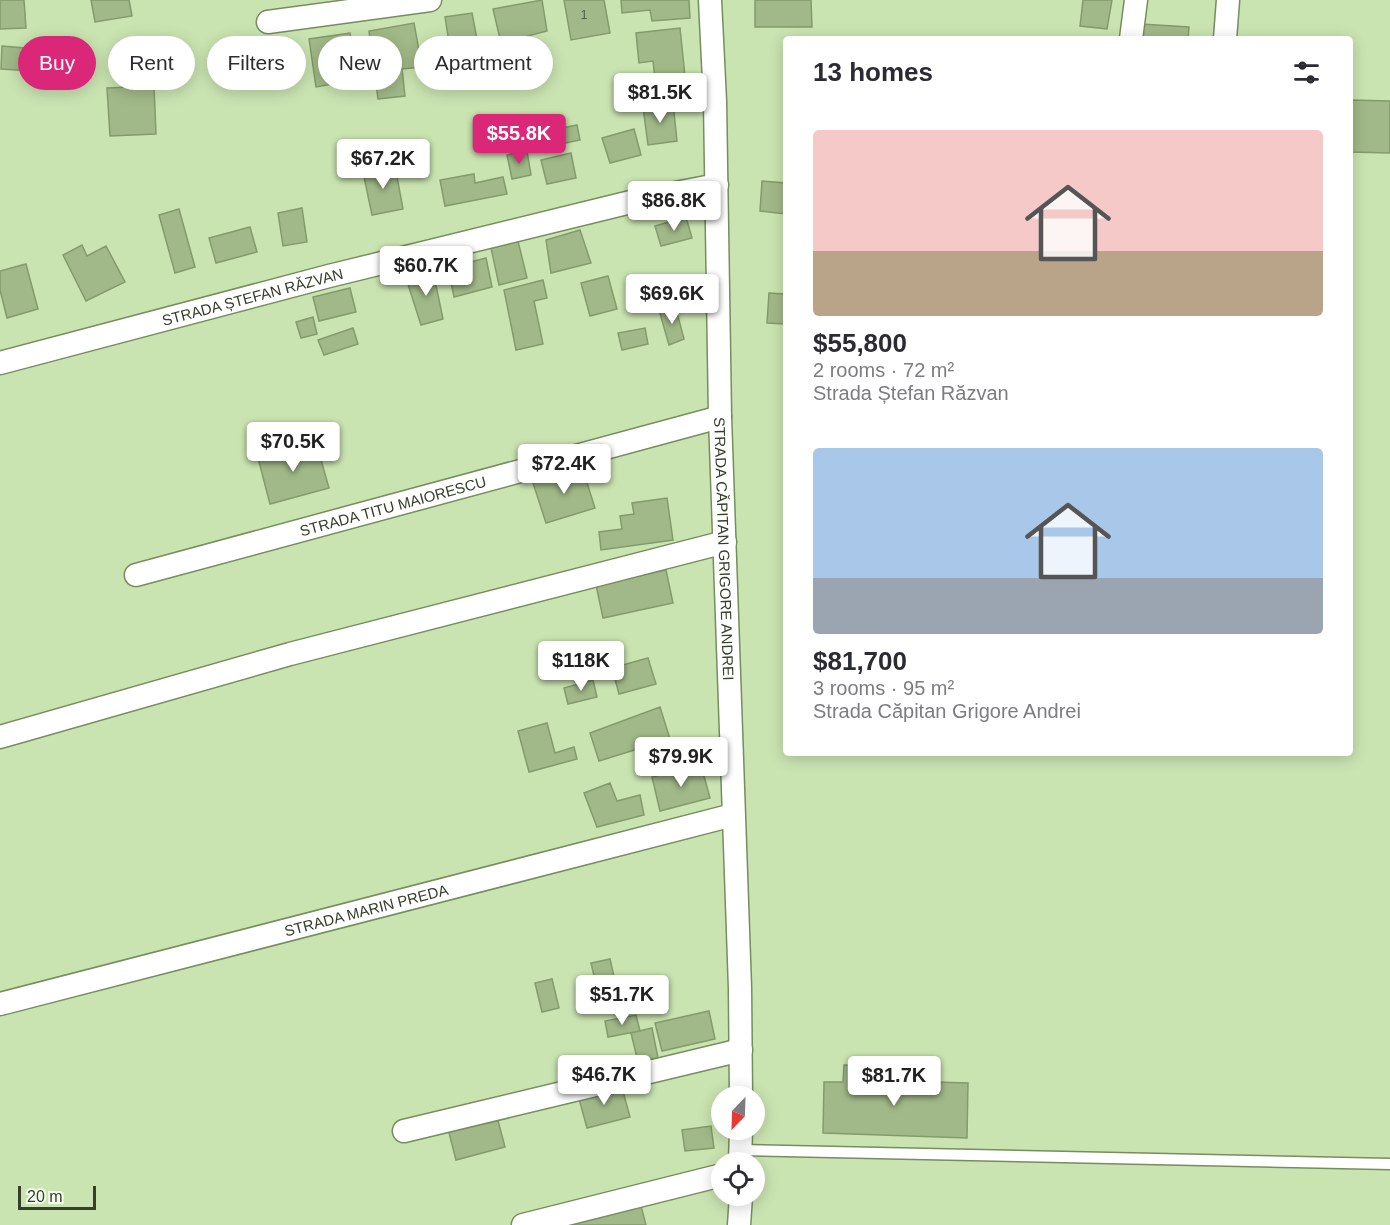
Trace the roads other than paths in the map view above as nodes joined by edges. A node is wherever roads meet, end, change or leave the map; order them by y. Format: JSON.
{"nodes":[{"id":1,"x":430,"y":0,"type":"edge"},
{"id":2,"x":710,"y":0,"type":"edge"},
{"id":3,"x":1136,"y":0,"type":"edge"},
{"id":4,"x":1228,"y":0,"type":"edge"},
{"id":5,"x":268,"y":22,"type":"dead end"},
{"id":6,"x":1131,"y":36,"type":"edge"},
{"id":7,"x":1225,"y":36,"type":"edge"},
{"id":8,"x":717,"y":185,"type":"junction"},
{"id":9,"x":0,"y":363,"type":"edge"},
{"id":10,"x":720,"y":417,"type":"junction"},
{"id":11,"x":725,"y":542,"type":"junction"},
{"id":12,"x":136,"y":575,"type":"dead end"},
{"id":13,"x":0,"y":737,"type":"edge"},
{"id":14,"x":733,"y":815,"type":"junction"},
{"id":15,"x":0,"y":1004,"type":"edge"},
{"id":16,"x":741,"y":1050,"type":"junction"},
{"id":17,"x":741,"y":1086,"type":"edge"},
{"id":18,"x":404,"y":1131,"type":"dead end"},
{"id":19,"x":740,"y":1147,"type":"edge"},
{"id":20,"x":1390,"y":1164,"type":"edge"},
{"id":21,"x":711,"y":1178,"type":"edge"},
{"id":22,"x":740,"y":1206,"type":"edge"},
{"id":23,"x":523,"y":1225,"type":"edge"},
{"id":24,"x":739,"y":1225,"type":"edge"}],
"edges":[{"from":1,"to":5,"type":"street"},
{"from":2,"to":8,"type":"street","name":"STRADA CĂPITAN GRIGORE ANDREI"},
{"from":3,"to":6,"type":"street"},
{"from":4,"to":7,"type":"street"},
{"from":8,"to":9,"type":"street","name":"STRADA ȘTEFAN RĂZVAN"},
{"from":8,"to":10,"type":"street","name":"STRADA CĂPITAN GRIGORE ANDREI"},
{"from":10,"to":11,"type":"street","name":"STRADA CĂPITAN GRIGORE ANDREI"},
{"from":10,"to":12,"type":"street","name":"STRADA TITU MAIORESCU"},
{"from":11,"to":13,"type":"street"},
{"from":11,"to":14,"type":"street","name":"STRADA CĂPITAN GRIGORE ANDREI"},
{"from":14,"to":15,"type":"street","name":"STRADA MARIN PREDA"},
{"from":14,"to":16,"type":"street","name":"STRADA CĂPITAN GRIGORE ANDREI"},
{"from":16,"to":17,"type":"street","name":"STRADA CĂPITAN GRIGORE ANDREI"},
{"from":16,"to":18,"type":"street"},
{"from":19,"to":20,"type":"lane"},
{"from":21,"to":23,"type":"street"},
{"from":22,"to":24,"type":"street"}]}
